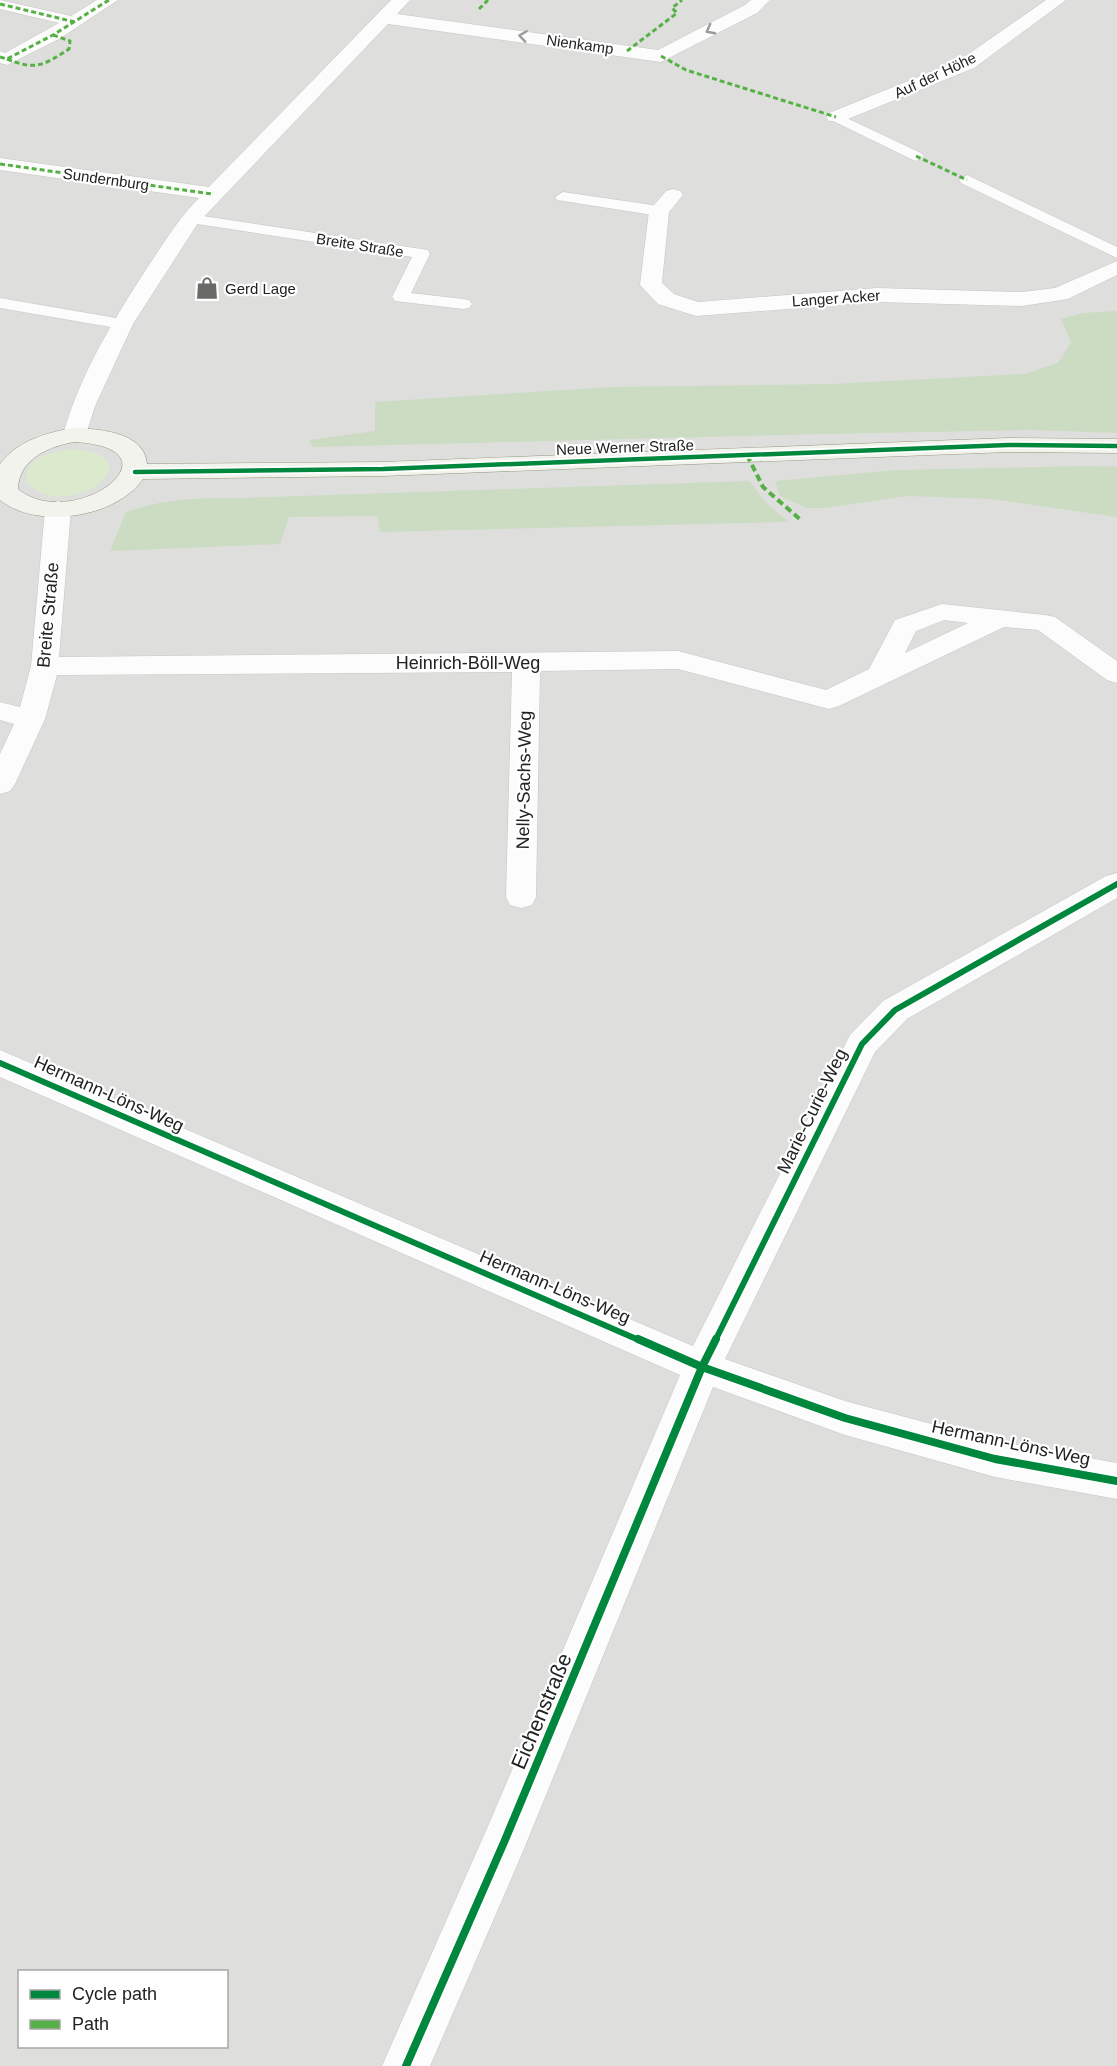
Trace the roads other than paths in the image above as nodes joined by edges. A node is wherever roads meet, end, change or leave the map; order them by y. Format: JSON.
{"nodes":[{"id":1,"x":109,"y":0,"type":"edge"},
{"id":2,"x":401,"y":0,"type":"edge"},
{"id":3,"x":760,"y":0,"type":"edge"},
{"id":4,"x":1057,"y":0,"type":"edge"},
{"id":5,"x":0,"y":4,"type":"edge"},
{"id":6,"x":387,"y":18,"type":"junction"},
{"id":7,"x":75,"y":22,"type":"junction"},
{"id":8,"x":4,"y":58,"type":"edge"},
{"id":9,"x":836,"y":117,"type":"joint"},
{"id":10,"x":916,"y":156,"type":"dead end"},
{"id":11,"x":0,"y":164,"type":"edge"},
{"id":12,"x":967,"y":180,"type":"dead end"},
{"id":13,"x":212,"y":194,"type":"junction"},
{"id":14,"x":563,"y":197,"type":"dead end"},
{"id":15,"x":666,"y":203,"type":"joint"},
{"id":16,"x":190,"y":219,"type":"junction"},
{"id":17,"x":1117,"y":253,"type":"edge"},
{"id":18,"x":1117,"y":267,"type":"edge"},
{"id":19,"x":0,"y":303,"type":"edge"},
{"id":20,"x":463,"y":304,"type":"dead end"},
{"id":21,"x":122,"y":324,"type":"junction"},
{"id":22,"x":75,"y":435,"type":"junction"},
{"id":23,"x":1117,"y":446,"type":"edge"},
{"id":24,"x":2,"y":466,"type":"edge"},
{"id":25,"x":135,"y":472,"type":"junction"},
{"id":26,"x":58,"y":509,"type":"junction"},
{"id":27,"x":526,"y":663,"type":"junction"},
{"id":28,"x":45,"y":666,"type":"junction"},
{"id":29,"x":1117,"y":674,"type":"edge"},
{"id":30,"x":0,"y":711,"type":"edge"},
{"id":31,"x":31,"y":719,"type":"junction"},
{"id":32,"x":0,"y":784,"type":"edge"},
{"id":33,"x":1117,"y":884,"type":"edge"},
{"id":34,"x":521,"y":897,"type":"dead end"},
{"id":35,"x":0,"y":1063,"type":"edge"},
{"id":36,"x":702,"y":1367,"type":"junction"},
{"id":37,"x":1117,"y":1481,"type":"edge"},
{"id":38,"x":406,"y":2066,"type":"edge"}],
"edges":[{"from":1,"to":7,"type":"street"},
{"from":2,"to":6,"type":"street"},
{"from":3,"to":6,"type":"street","name":"Nienkamp","one_way":true},
{"from":4,"to":9,"type":"street","name":"Auf der Höhe"},
{"from":5,"to":7,"type":"street"},
{"from":6,"to":13,"type":"street"},
{"from":7,"to":8,"type":"street"},
{"from":9,"to":10,"type":"lane"},
{"from":11,"to":13,"type":"street","name":"Sundernburg"},
{"from":12,"to":17,"type":"lane"},
{"from":13,"to":16,"type":"street"},
{"from":14,"to":15,"type":"lane"},
{"from":15,"to":18,"type":"street","name":"Langer Acker"},
{"from":16,"to":20,"type":"lane","name":"Breite Straße"},
{"from":16,"to":21,"type":"street"},
{"from":19,"to":21,"type":"lane"},
{"from":21,"to":22,"type":"street"},
{"from":22,"to":24,"type":"main road"},
{"from":22,"to":25,"type":"main road"},
{"from":23,"to":25,"type":"main road","name":"Neue Werner Straße"},
{"from":24,"to":26,"type":"main road"},
{"from":25,"to":26,"type":"main road"},
{"from":26,"to":28,"type":"street","name":"Breite Straße"},
{"from":27,"to":28,"type":"street","name":"Heinrich-Böll-Weg"},
{"from":27,"to":29,"type":"street","name":"Heinrich-Böll-Weg"},
{"from":27,"to":34,"type":"street","name":"Nelly-Sachs-Weg"},
{"from":28,"to":31,"type":"street","name":"Breite Straße"},
{"from":30,"to":31,"type":"street"},
{"from":31,"to":32,"type":"street","name":"Breite Straße"},
{"from":33,"to":36,"type":"street","name":"Marie-Curie-Weg"},
{"from":35,"to":36,"type":"street","name":"Hermann-Löns-Weg"},
{"from":36,"to":37,"type":"street","name":"Hermann-Löns-Weg"},
{"from":36,"to":38,"type":"street","name":"Eichenstraße"}]}
